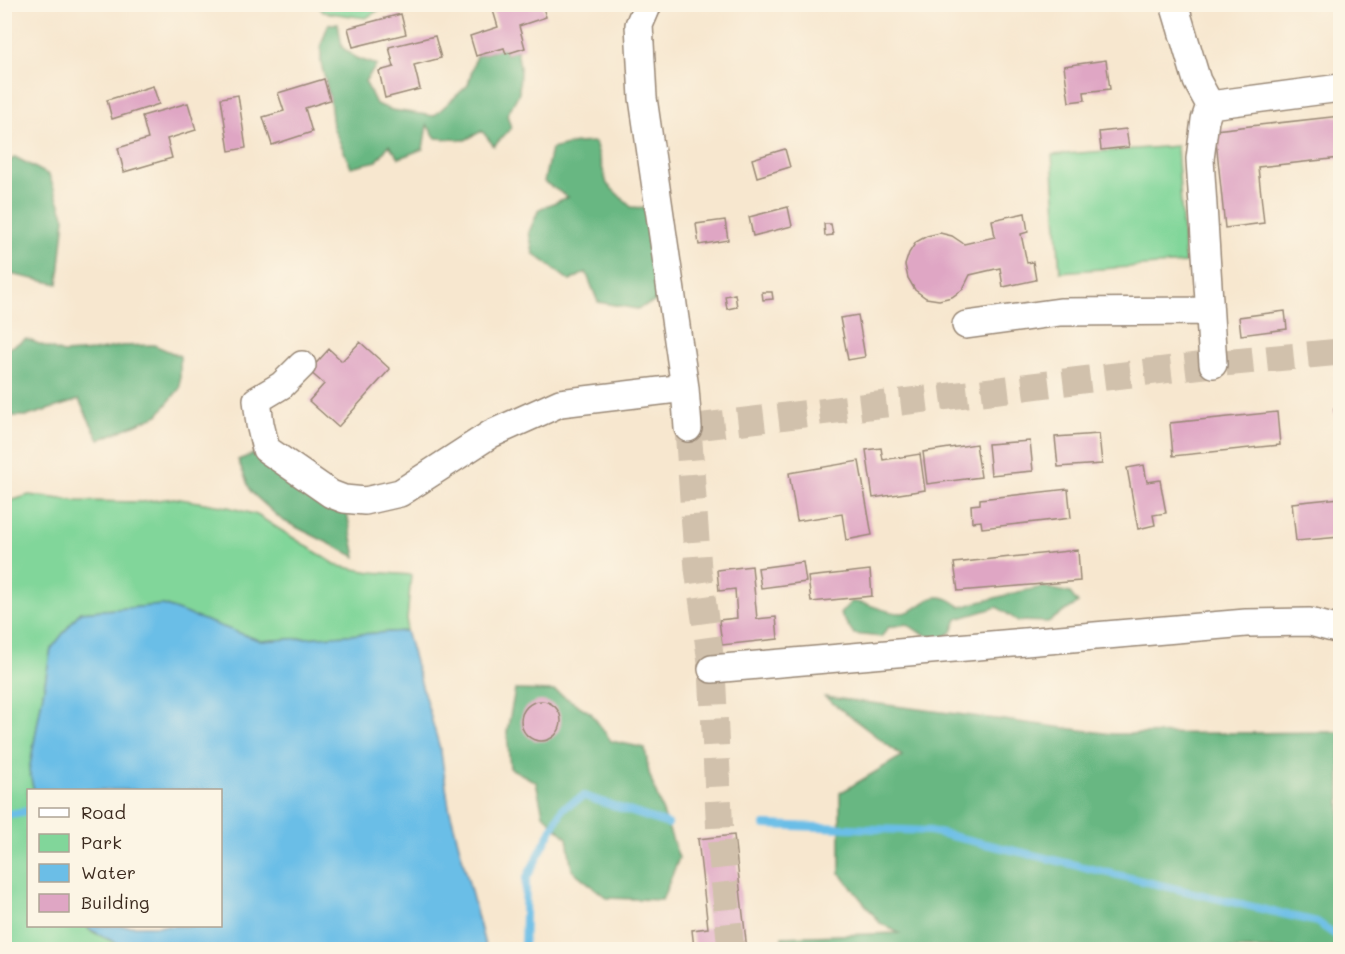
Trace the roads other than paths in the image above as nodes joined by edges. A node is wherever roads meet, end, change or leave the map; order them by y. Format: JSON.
{"nodes":[{"id":1,"x":648,"y":4,"type":"edge"},
{"id":2,"x":1174,"y":4,"type":"edge"},
{"id":3,"x":1341,"y":88,"type":"edge"},
{"id":4,"x":1210,"y":105,"type":"junction"},
{"id":5,"x":1209,"y":311,"type":"junction"},
{"id":6,"x":966,"y":325,"type":"dead end"},
{"id":7,"x":1213,"y":364,"type":"dead end"},
{"id":8,"x":302,"y":365,"type":"dead end"},
{"id":9,"x":685,"y":388,"type":"junction"},
{"id":10,"x":688,"y":428,"type":"dead end"},
{"id":11,"x":1341,"y":630,"type":"edge"},
{"id":12,"x":712,"y":669,"type":"dead end"}],
"edges":[{"from":1,"to":9,"type":"street"},
{"from":2,"to":4,"type":"street"},
{"from":3,"to":4,"type":"street"},
{"from":4,"to":5,"type":"street"},
{"from":5,"to":6,"type":"street"},
{"from":5,"to":7,"type":"street"},
{"from":8,"to":9,"type":"street"},
{"from":9,"to":10,"type":"street"},
{"from":11,"to":12,"type":"street"}]}
